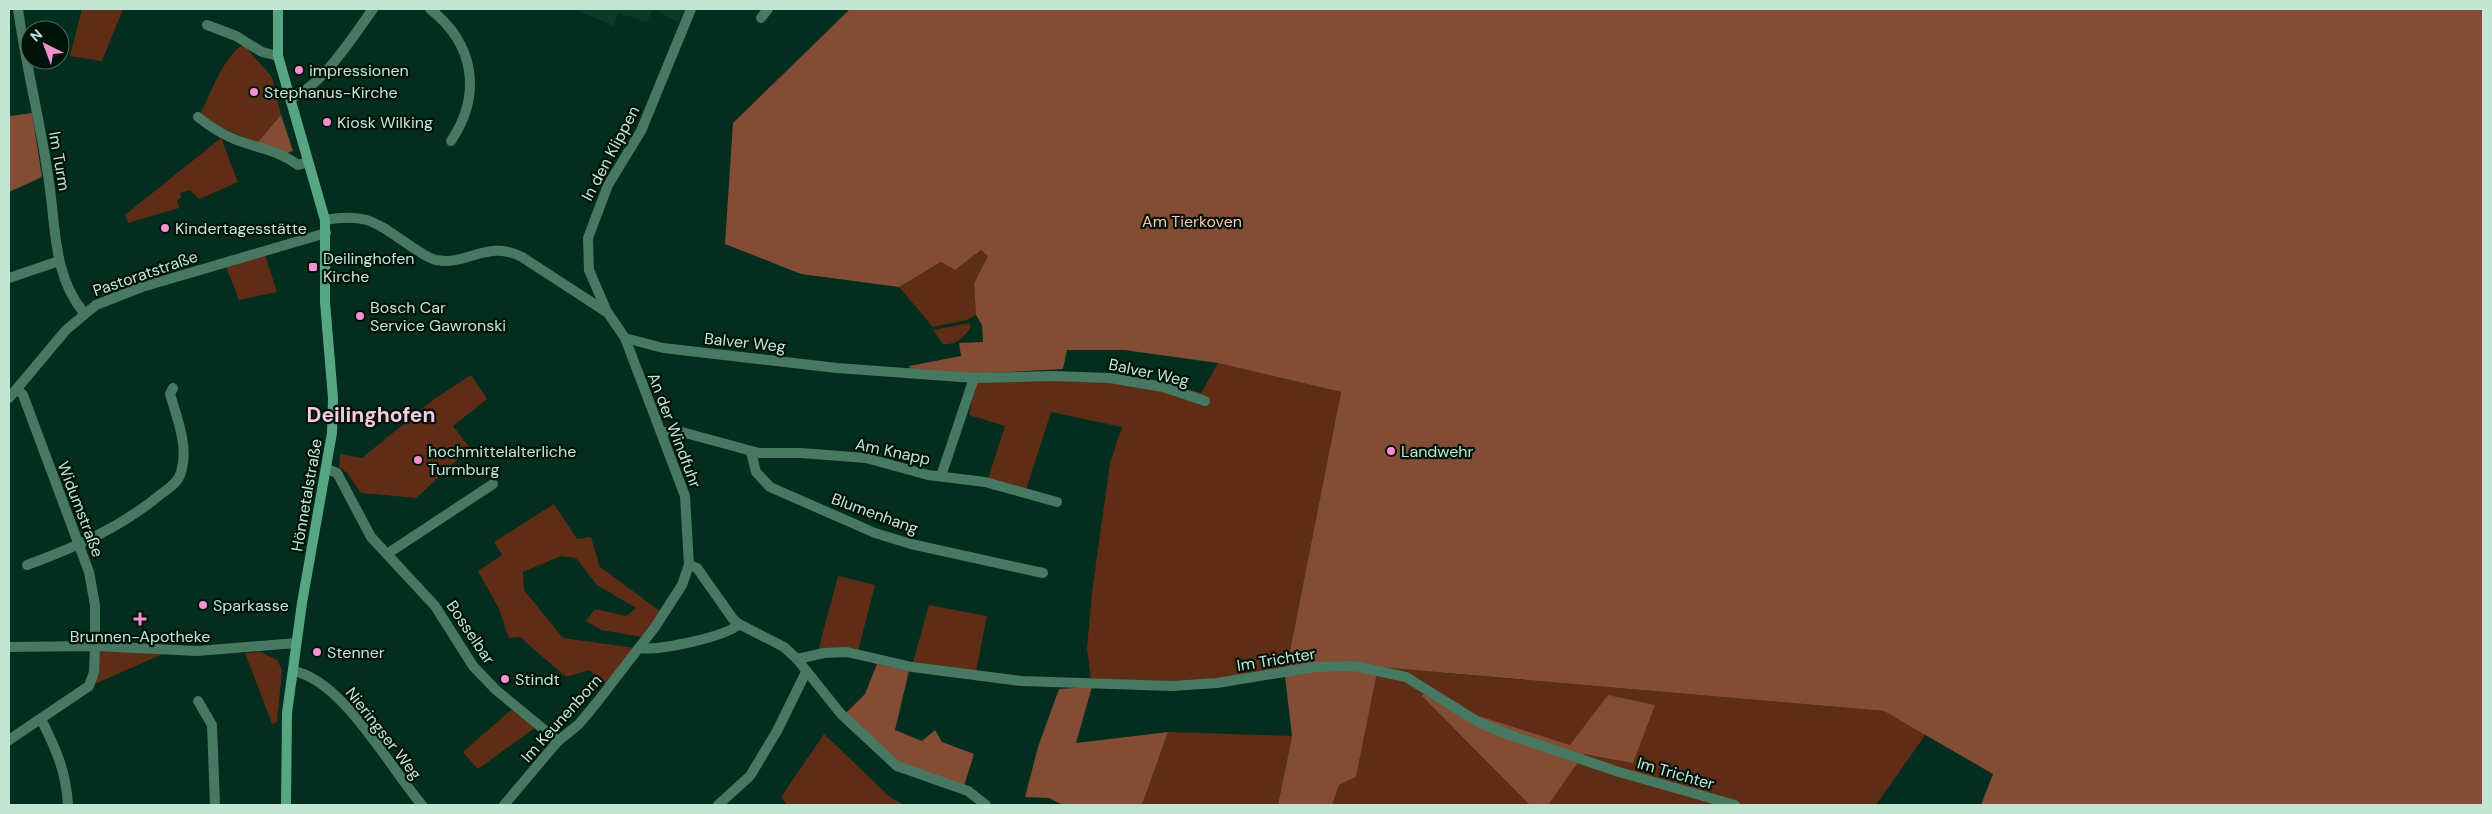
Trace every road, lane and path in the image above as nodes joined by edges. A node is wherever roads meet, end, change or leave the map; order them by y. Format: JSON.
{"nodes":[{"id":1,"x":18,"y":9,"type":"edge"},
{"id":2,"x":278,"y":9,"type":"edge"},
{"id":3,"x":373,"y":9,"type":"edge"},
{"id":4,"x":430,"y":9,"type":"edge"},
{"id":5,"x":691,"y":9,"type":"edge"},
{"id":6,"x":768,"y":9,"type":"edge"},
{"id":7,"x":761,"y":18,"type":"dead end"},
{"id":8,"x":207,"y":25,"type":"dead end"},
{"id":9,"x":278,"y":56,"type":"junction"},
{"id":10,"x":290,"y":100,"type":"junction"},
{"id":11,"x":198,"y":117,"type":"dead end"},
{"id":12,"x":451,"y":142,"type":"dead end"},
{"id":13,"x":308,"y":162,"type":"junction"},
{"id":14,"x":325,"y":220,"type":"junction"},
{"id":15,"x":326,"y":233,"type":"junction"},
{"id":16,"x":59,"y":261,"type":"junction"},
{"id":17,"x":9,"y":278,"type":"edge"},
{"id":18,"x":84,"y":313,"type":"junction"},
{"id":19,"x":608,"y":313,"type":"junction"},
{"id":20,"x":625,"y":338,"type":"junction"},
{"id":21,"x":974,"y":378,"type":"junction"},
{"id":22,"x":173,"y":388,"type":"dead end"},
{"id":23,"x":17,"y":389,"type":"junction"},
{"id":24,"x":9,"y":398,"type":"edge"},
{"id":25,"x":1205,"y":400,"type":"dead end"},
{"id":26,"x":662,"y":432,"type":"junction"},
{"id":27,"x":751,"y":452,"type":"junction"},
{"id":28,"x":327,"y":470,"type":"junction"},
{"id":29,"x":940,"y":476,"type":"junction"},
{"id":30,"x":493,"y":484,"type":"dead end"},
{"id":31,"x":1057,"y":502,"type":"dead end"},
{"id":32,"x":79,"y":546,"type":"junction"},
{"id":33,"x":387,"y":554,"type":"junction"},
{"id":34,"x":27,"y":565,"type":"dead end"},
{"id":35,"x":689,"y":565,"type":"junction"},
{"id":36,"x":1042,"y":573,"type":"dead end"},
{"id":37,"x":667,"y":611,"type":"joint"},
{"id":38,"x":739,"y":624,"type":"junction"},
{"id":39,"x":296,"y":642,"type":"junction"},
{"id":40,"x":96,"y":646,"type":"junction"},
{"id":41,"x":9,"y":647,"type":"edge"},
{"id":42,"x":639,"y":648,"type":"junction"},
{"id":43,"x":797,"y":659,"type":"junction"},
{"id":44,"x":293,"y":671,"type":"junction"},
{"id":45,"x":806,"y":672,"type":"junction"},
{"id":46,"x":198,"y":701,"type":"dead end"},
{"id":47,"x":41,"y":719,"type":"junction"},
{"id":48,"x":9,"y":740,"type":"edge"},
{"id":49,"x":558,"y":741,"type":"junction"},
{"id":50,"x":68,"y":805,"type":"edge"},
{"id":51,"x":215,"y":805,"type":"edge"},
{"id":52,"x":286,"y":805,"type":"edge"},
{"id":53,"x":422,"y":805,"type":"edge"},
{"id":54,"x":504,"y":805,"type":"edge"},
{"id":55,"x":718,"y":805,"type":"edge"},
{"id":56,"x":986,"y":805,"type":"edge"},
{"id":57,"x":1735,"y":805,"type":"edge"}],
"edges":[{"from":1,"to":16,"type":"street","name":"Im Turm"},
{"from":2,"to":9,"type":"main road","name":"Hönnetalstraße"},
{"from":3,"to":10,"type":"street"},
{"from":4,"to":12,"type":"street"},
{"from":5,"to":19,"type":"street","name":"In den Klippen"},
{"from":6,"to":7,"type":"street"},
{"from":8,"to":9,"type":"street"},
{"from":9,"to":10,"type":"main road","name":"Hönnetalstraße"},
{"from":10,"to":13,"type":"main road","name":"Hönnetalstraße"},
{"from":11,"to":13,"type":"street"},
{"from":13,"to":14,"type":"main road","name":"Hönnetalstraße"},
{"from":14,"to":15,"type":"main road","name":"Hönnetalstraße"},
{"from":14,"to":19,"type":"street"},
{"from":15,"to":18,"type":"street","name":"Pastoratstraße"},
{"from":15,"to":28,"type":"main road","name":"Hönnetalstraße"},
{"from":16,"to":17,"type":"street"},
{"from":16,"to":18,"type":"street","name":"Im Turm"},
{"from":18,"to":23,"type":"street","name":"Pastoratstraße"},
{"from":19,"to":20,"type":"street"},
{"from":20,"to":21,"type":"street","name":"Balver Weg"},
{"from":20,"to":26,"type":"street","name":"An der Windfuhr"},
{"from":21,"to":25,"type":"street","name":"Balver Weg"},
{"from":21,"to":29,"type":"street"},
{"from":22,"to":32,"type":"street"},
{"from":23,"to":24,"type":"street","name":"Pastoratstraße"},
{"from":23,"to":32,"type":"street","name":"Widumstraße"},
{"from":26,"to":27,"type":"street","name":"Am Knapp"},
{"from":26,"to":35,"type":"street","name":"An der Windfuhr"},
{"from":27,"to":29,"type":"street","name":"Am Knapp"},
{"from":27,"to":36,"type":"street","name":"Blumenhang"},
{"from":28,"to":33,"type":"street","name":"Bosselbar"},
{"from":28,"to":39,"type":"main road","name":"Hönnetalstraße"},
{"from":29,"to":31,"type":"street","name":"Am Knapp"},
{"from":30,"to":33,"type":"street"},
{"from":32,"to":34,"type":"street"},
{"from":32,"to":40,"type":"street","name":"Widumstraße"},
{"from":33,"to":49,"type":"street","name":"Bosselbar"},
{"from":35,"to":37,"type":"street","name":"An der Windfuhr"},
{"from":35,"to":38,"type":"street"},
{"from":37,"to":42,"type":"street","name":"Im Keunenborn"},
{"from":38,"to":42,"type":"street"},
{"from":38,"to":43,"type":"street"},
{"from":39,"to":40,"type":"street"},
{"from":39,"to":44,"type":"main road","name":"Hönnetalstraße"},
{"from":40,"to":41,"type":"street"},
{"from":40,"to":47,"type":"street","name":"Widumstraße"},
{"from":42,"to":49,"type":"street","name":"Im Keunenborn"},
{"from":43,"to":45,"type":"street"},
{"from":43,"to":57,"type":"street","name":"Im Trichter"},
{"from":44,"to":52,"type":"main road","name":"Hönnetalstraße"},
{"from":44,"to":53,"type":"street","name":"Nieringser Weg"},
{"from":45,"to":55,"type":"street"},
{"from":45,"to":56,"type":"street"},
{"from":46,"to":51,"type":"street"},
{"from":47,"to":48,"type":"street","name":"Widumstraße"},
{"from":47,"to":50,"type":"street"},
{"from":49,"to":54,"type":"street","name":"Im Keunenborn"}]}
